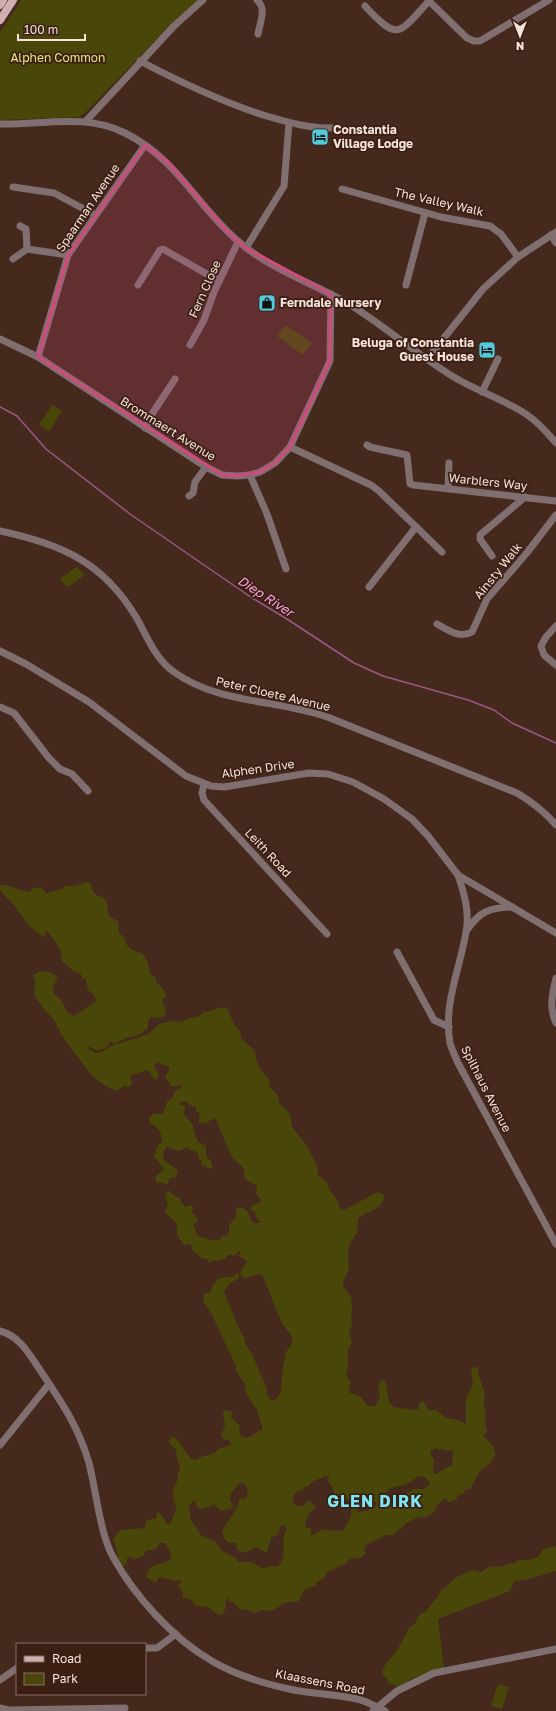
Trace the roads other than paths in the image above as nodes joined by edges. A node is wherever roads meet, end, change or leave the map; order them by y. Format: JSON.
{"nodes":[{"id":1,"x":3,"y":0,"type":"edge"},
{"id":2,"x":13,"y":0,"type":"edge"},
{"id":3,"x":204,"y":0,"type":"edge"},
{"id":4,"x":257,"y":0,"type":"edge"},
{"id":5,"x":428,"y":0,"type":"edge"},
{"id":6,"x":549,"y":0,"type":"edge"},
{"id":7,"x":0,"y":5,"type":"edge"},
{"id":8,"x":365,"y":6,"type":"dead end"},
{"id":9,"x":0,"y":20,"type":"edge"},
{"id":10,"x":258,"y":34,"type":"dead end"},
{"id":11,"x":140,"y":61,"type":"junction"},
{"id":12,"x":86,"y":121,"type":"junction"},
{"id":13,"x":289,"y":123,"type":"junction"},
{"id":14,"x":0,"y":124,"type":"edge"},
{"id":15,"x":335,"y":128,"type":"dead end"},
{"id":16,"x":145,"y":145,"type":"junction"},
{"id":17,"x":13,"y":187,"type":"dead end"},
{"id":18,"x":342,"y":189,"type":"dead end"},
{"id":19,"x":426,"y":212,"type":"junction"},
{"id":20,"x":95,"y":215,"type":"junction"},
{"id":21,"x":20,"y":226,"type":"dead end"},
{"id":22,"x":553,"y":233,"type":"edge"},
{"id":23,"x":238,"y":242,"type":"junction"},
{"id":24,"x":556,"y":243,"type":"edge"},
{"id":25,"x":246,"y":248,"type":"junction"},
{"id":26,"x":27,"y":249,"type":"junction"},
{"id":27,"x":68,"y":255,"type":"junction"},
{"id":28,"x":518,"y":258,"type":"junction"},
{"id":29,"x":13,"y":259,"type":"dead end"},
{"id":30,"x":220,"y":281,"type":"junction"},
{"id":31,"x":138,"y":285,"type":"dead end"},
{"id":32,"x":406,"y":285,"type":"dead end"},
{"id":33,"x":331,"y":294,"type":"junction"},
{"id":34,"x":0,"y":339,"type":"edge"},
{"id":35,"x":190,"y":344,"type":"dead end"},
{"id":36,"x":38,"y":357,"type":"junction"},
{"id":37,"x":428,"y":358,"type":"junction"},
{"id":38,"x":498,"y":359,"type":"dead end"},
{"id":39,"x":175,"y":379,"type":"dead end"},
{"id":40,"x":482,"y":392,"type":"junction"},
{"id":41,"x":143,"y":427,"type":"junction"},
{"id":42,"x":556,"y":443,"type":"edge"},
{"id":43,"x":367,"y":445,"type":"dead end"},
{"id":44,"x":290,"y":447,"type":"junction"},
{"id":45,"x":449,"y":463,"type":"dead end"},
{"id":46,"x":206,"y":467,"type":"junction"},
{"id":47,"x":250,"y":475,"type":"junction"},
{"id":48,"x":448,"y":488,"type":"junction"},
{"id":49,"x":189,"y":496,"type":"dead end"},
{"id":50,"x":525,"y":497,"type":"junction"},
{"id":51,"x":556,"y":501,"type":"edge"},
{"id":52,"x":556,"y":515,"type":"edge"},
{"id":53,"x":416,"y":527,"type":"junction"},
{"id":54,"x":0,"y":530,"type":"edge"},
{"id":55,"x":442,"y":552,"type":"dead end"},
{"id":56,"x":492,"y":556,"type":"dead end"},
{"id":57,"x":286,"y":569,"type":"dead end"},
{"id":58,"x":369,"y":587,"type":"dead end"},
{"id":59,"x":437,"y":624,"type":"dead end"},
{"id":60,"x":556,"y":626,"type":"edge"},
{"id":61,"x":0,"y":651,"type":"edge"},
{"id":62,"x":556,"y":665,"type":"edge"},
{"id":63,"x":0,"y":707,"type":"edge"},
{"id":64,"x":204,"y":784,"type":"junction"},
{"id":65,"x":88,"y":791,"type":"dead end"},
{"id":66,"x":556,"y":825,"type":"edge"},
{"id":67,"x":458,"y":875,"type":"junction"},
{"id":68,"x":512,"y":907,"type":"junction"},
{"id":69,"x":467,"y":931,"type":"junction"},
{"id":70,"x":556,"y":933,"type":"edge"},
{"id":71,"x":327,"y":934,"type":"dead end"},
{"id":72,"x":397,"y":952,"type":"dead end"},
{"id":73,"x":556,"y":978,"type":"edge"},
{"id":74,"x":556,"y":1023,"type":"edge"},
{"id":75,"x":449,"y":1028,"type":"junction"},
{"id":76,"x":556,"y":1244,"type":"edge"},
{"id":77,"x":0,"y":1331,"type":"edge"},
{"id":78,"x":49,"y":1384,"type":"junction"},
{"id":79,"x":0,"y":1445,"type":"edge"},
{"id":80,"x":176,"y":1634,"type":"junction"},
{"id":81,"x":146,"y":1648,"type":"edge"},
{"id":82,"x":556,"y":1649,"type":"edge"},
{"id":83,"x":16,"y":1669,"type":"edge"},
{"id":84,"x":0,"y":1680,"type":"edge"},
{"id":85,"x":0,"y":1708,"type":"edge"},
{"id":86,"x":125,"y":1708,"type":"dead end"},
{"id":87,"x":375,"y":1709,"type":"edge"},
{"id":88,"x":385,"y":1711,"type":"edge"}],
"edges":[{"from":1,"to":7,"type":"main road"},
{"from":2,"to":9,"type":"main road"},
{"from":3,"to":11,"type":"street"},
{"from":4,"to":10,"type":"street"},
{"from":5,"to":6,"type":"street"},
{"from":5,"to":8,"type":"street"},
{"from":11,"to":12,"type":"street"},
{"from":11,"to":13,"type":"street"},
{"from":12,"to":14,"type":"street"},
{"from":12,"to":16,"type":"street"},
{"from":13,"to":15,"type":"street"},
{"from":13,"to":25,"type":"street"},
{"from":16,"to":20,"type":"street","name":"Spaarman Avenue"},
{"from":16,"to":23,"type":"street"},
{"from":17,"to":20,"type":"street"},
{"from":18,"to":19,"type":"street","name":"The Valley Walk"},
{"from":19,"to":28,"type":"street","name":"The Valley Walk"},
{"from":19,"to":32,"type":"street"},
{"from":20,"to":27,"type":"street","name":"Spaarman Avenue"},
{"from":21,"to":26,"type":"street"},
{"from":22,"to":24,"type":"street"},
{"from":22,"to":28,"type":"street"},
{"from":23,"to":25,"type":"street"},
{"from":23,"to":30,"type":"street","name":"Fern Close"},
{"from":25,"to":33,"type":"street"},
{"from":26,"to":27,"type":"street"},
{"from":26,"to":29,"type":"street"},
{"from":27,"to":36,"type":"street","name":"Spaarman Avenue"},
{"from":28,"to":37,"type":"street"},
{"from":30,"to":31,"type":"street"},
{"from":30,"to":35,"type":"street","name":"Fern Close"},
{"from":33,"to":37,"type":"street"},
{"from":33,"to":44,"type":"street","name":"Brommaert Avenue"},
{"from":34,"to":36,"type":"street","name":"Brommaert Avenue"},
{"from":36,"to":41,"type":"street","name":"Brommaert Avenue"},
{"from":37,"to":40,"type":"street"},
{"from":38,"to":40,"type":"street"},
{"from":39,"to":41,"type":"street"},
{"from":40,"to":42,"type":"street"},
{"from":41,"to":46,"type":"street","name":"Brommaert Avenue"},
{"from":43,"to":48,"type":"street","name":"Warblers Way"},
{"from":44,"to":47,"type":"street","name":"Brommaert Avenue"},
{"from":44,"to":53,"type":"street"},
{"from":45,"to":48,"type":"street"},
{"from":46,"to":47,"type":"street","name":"Brommaert Avenue"},
{"from":46,"to":49,"type":"street"},
{"from":47,"to":57,"type":"street"},
{"from":48,"to":50,"type":"street","name":"Warblers Way"},
{"from":50,"to":51,"type":"street","name":"Warblers Way"},
{"from":50,"to":56,"type":"street"},
{"from":52,"to":59,"type":"street","name":"Ainsty Walk"},
{"from":53,"to":55,"type":"street"},
{"from":53,"to":58,"type":"street"},
{"from":54,"to":66,"type":"street","name":"Peter Cloete Avenue"},
{"from":60,"to":62,"type":"street"},
{"from":61,"to":64,"type":"street","name":"Alphen Drive"},
{"from":63,"to":65,"type":"street"},
{"from":64,"to":67,"type":"street","name":"Alphen Drive"},
{"from":64,"to":71,"type":"street","name":"Leith Road"},
{"from":67,"to":68,"type":"street","name":"Alphen Drive"},
{"from":67,"to":69,"type":"street","name":"Spilhaus Avenue"},
{"from":68,"to":69,"type":"street","name":"Spilhaus Avenue"},
{"from":68,"to":70,"type":"street","name":"Alphen Drive"},
{"from":69,"to":75,"type":"street","name":"Spilhaus Avenue"},
{"from":72,"to":75,"type":"street"},
{"from":73,"to":74,"type":"street"},
{"from":75,"to":76,"type":"street","name":"Spilhaus Avenue"},
{"from":77,"to":78,"type":"street","name":"Klaassens Road"},
{"from":78,"to":79,"type":"street"},
{"from":78,"to":80,"type":"street","name":"Klaassens Road"},
{"from":80,"to":81,"type":"street"},
{"from":80,"to":87,"type":"street","name":"Klaassens Road"},
{"from":82,"to":87,"type":"street","name":"Klaassens Road"},
{"from":83,"to":84,"type":"street"},
{"from":85,"to":86,"type":"street"},
{"from":87,"to":88,"type":"street"}]}
